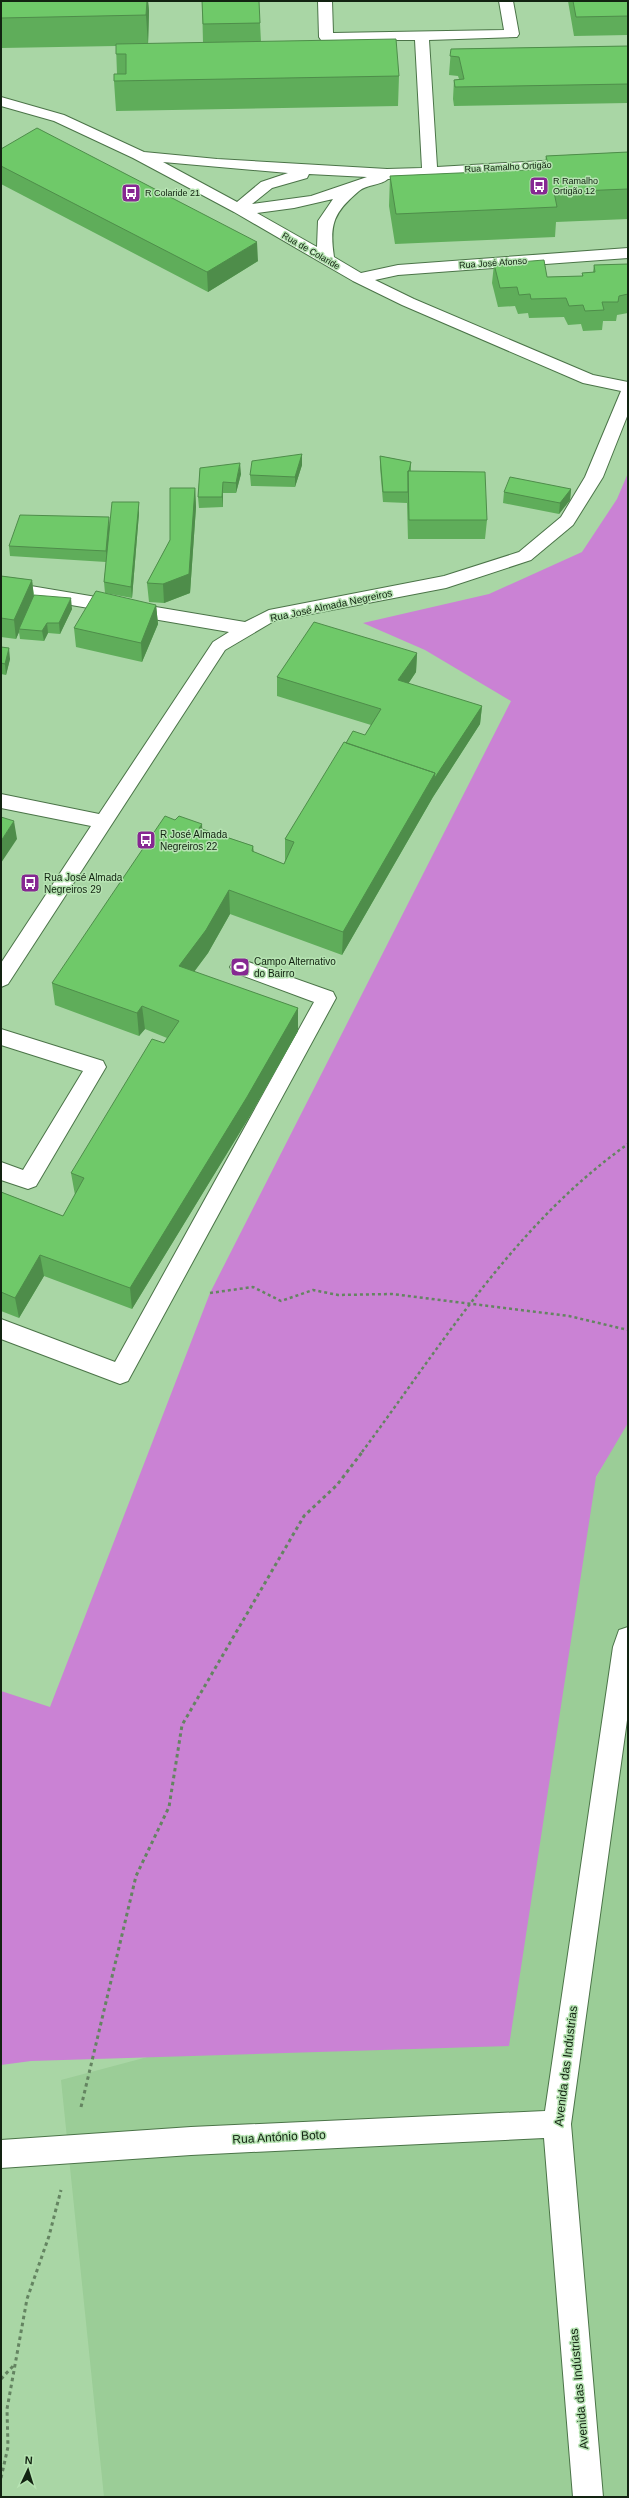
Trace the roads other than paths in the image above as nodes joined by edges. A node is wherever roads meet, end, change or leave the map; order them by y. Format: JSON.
{"nodes":[{"id":1,"x":325,"y":1,"type":"edge"},
{"id":2,"x":506,"y":1,"type":"edge"},
{"id":3,"x":422,"y":36,"type":"junction"},
{"id":4,"x":1,"y":102,"type":"edge"},
{"id":5,"x":138,"y":156,"type":"junction"},
{"id":6,"x":628,"y":161,"type":"edge"},
{"id":7,"x":430,"y":171,"type":"junction"},
{"id":8,"x":335,"y":172,"type":"junction"},
{"id":9,"x":388,"y":174,"type":"junction"},
{"id":10,"x":360,"y":185,"type":"junction"},
{"id":11,"x":239,"y":209,"type":"junction"},
{"id":12,"x":628,"y":253,"type":"edge"},
{"id":13,"x":327,"y":260,"type":"junction"},
{"id":14,"x":359,"y":278,"type":"junction"},
{"id":15,"x":628,"y":387,"type":"edge"},
{"id":16,"x":628,"y":393,"type":"edge"},
{"id":17,"x":1,"y":587,"type":"edge"},
{"id":18,"x":248,"y":629,"type":"junction"},
{"id":19,"x":1,"y":801,"type":"edge"},
{"id":20,"x":104,"y":822,"type":"junction"},
{"id":21,"x":240,"y":967,"type":"dead end"},
{"id":22,"x":1,"y":979,"type":"edge"},
{"id":23,"x":1,"y":1037,"type":"edge"},
{"id":24,"x":1,"y":1171,"type":"edge"},
{"id":25,"x":1,"y":1329,"type":"edge"},
{"id":26,"x":628,"y":1638,"type":"edge"},
{"id":27,"x":557,"y":2124,"type":"junction"},
{"id":28,"x":1,"y":2154,"type":"edge"},
{"id":29,"x":588,"y":2497,"type":"edge"}],
"edges":[{"from":1,"to":3,"type":"street"},
{"from":2,"to":3,"type":"street"},
{"from":3,"to":7,"type":"street"},
{"from":4,"to":5,"type":"street","name":"Rua de Colaride"},
{"from":5,"to":8,"type":"street","name":"Rua Ramalho Ortigão"},
{"from":5,"to":11,"type":"street","name":"Rua de Colaride"},
{"from":6,"to":7,"type":"street","name":"Rua Ramalho Ortigão"},
{"from":7,"to":9,"type":"street","name":"Rua Ramalho Ortigão"},
{"from":8,"to":9,"type":"street","name":"Rua Ramalho Ortigão"},
{"from":8,"to":11,"type":"street","name":"Rua Ramalho Ortigão"},
{"from":9,"to":10,"type":"street","name":"Rua Ramalho Ortigão"},
{"from":10,"to":11,"type":"street","name":"Rua Ramalho Ortigão"},
{"from":10,"to":13,"type":"street","name":"Rua Ramalho Ortigão"},
{"from":11,"to":13,"type":"street","name":"Rua de Colaride"},
{"from":12,"to":14,"type":"street","name":"Rua José Afonso"},
{"from":13,"to":14,"type":"street","name":"Rua de Colaride"},
{"from":14,"to":15,"type":"street","name":"Rua de Colaride"},
{"from":16,"to":18,"type":"street","name":"Rua José Almada Negreiros"},
{"from":17,"to":18,"type":"street"},
{"from":18,"to":20,"type":"street","name":"Rua José Almada Negreiros"},
{"from":19,"to":20,"type":"street"},
{"from":20,"to":22,"type":"street","name":"Rua José Almada Negreiros"},
{"from":21,"to":25,"type":"street"},
{"from":23,"to":24,"type":"street"},
{"from":26,"to":27,"type":"street","name":"Avenida das Indústrias"},
{"from":27,"to":28,"type":"street","name":"Rua António Boto"},
{"from":27,"to":29,"type":"street","name":"Avenida das Indústrias"}]}
